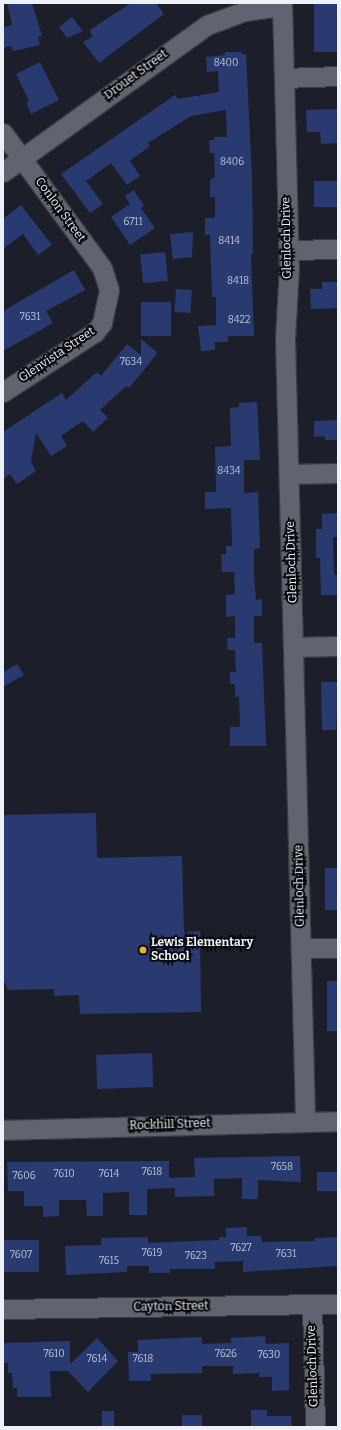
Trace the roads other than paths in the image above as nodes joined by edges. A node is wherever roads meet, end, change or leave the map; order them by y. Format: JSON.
{"nodes":[{"id":1,"x":282,"y":4,"type":"edge"},
{"id":2,"x":338,"y":76,"type":"edge"},
{"id":3,"x":284,"y":78,"type":"junction"},
{"id":4,"x":3,"y":134,"type":"edge"},
{"id":5,"x":22,"y":158,"type":"junction"},
{"id":6,"x":3,"y":172,"type":"edge"},
{"id":7,"x":338,"y":249,"type":"edge"},
{"id":8,"x":288,"y":250,"type":"junction"},
{"id":9,"x":109,"y":290,"type":"joint"},
{"id":10,"x":3,"y":392,"type":"edge"},
{"id":11,"x":338,"y":472,"type":"edge"},
{"id":12,"x":289,"y":474,"type":"junction"},
{"id":13,"x":338,"y":646,"type":"edge"},
{"id":14,"x":294,"y":647,"type":"junction"},
{"id":15,"x":301,"y":948,"type":"junction"},
{"id":16,"x":338,"y":948,"type":"edge"},
{"id":17,"x":305,"y":1121,"type":"junction"},
{"id":18,"x":338,"y":1121,"type":"edge"},
{"id":19,"x":3,"y":1130,"type":"edge"},
{"id":20,"x":312,"y":1304,"type":"junction"},
{"id":21,"x":338,"y":1304,"type":"edge"},
{"id":22,"x":3,"y":1310,"type":"edge"},
{"id":23,"x":315,"y":1427,"type":"edge"}],
"edges":[{"from":1,"to":3,"type":"street","name":"Glenloch Drive"},
{"from":1,"to":5,"type":"street","name":"Drouet Street"},
{"from":2,"to":3,"type":"street"},
{"from":3,"to":8,"type":"street","name":"Glenloch Drive"},
{"from":4,"to":5,"type":"street","name":"Conlon Street"},
{"from":5,"to":6,"type":"street","name":"Drouet Street"},
{"from":5,"to":9,"type":"street","name":"Conlon Street"},
{"from":7,"to":8,"type":"street"},
{"from":8,"to":12,"type":"street","name":"Glenloch Drive"},
{"from":9,"to":10,"type":"street","name":"Glenvista Street"},
{"from":11,"to":12,"type":"street"},
{"from":12,"to":14,"type":"street","name":"Glenloch Drive"},
{"from":13,"to":14,"type":"street"},
{"from":14,"to":15,"type":"street","name":"Glenloch Drive"},
{"from":15,"to":16,"type":"street"},
{"from":15,"to":17,"type":"street","name":"Glenloch Drive"},
{"from":17,"to":18,"type":"street","name":"Rockhill Street"},
{"from":17,"to":19,"type":"street","name":"Rockhill Street"},
{"from":20,"to":21,"type":"street","name":"Cayton Street"},
{"from":20,"to":22,"type":"street","name":"Cayton Street"},
{"from":20,"to":23,"type":"street","name":"Glenloch Drive"}]}
